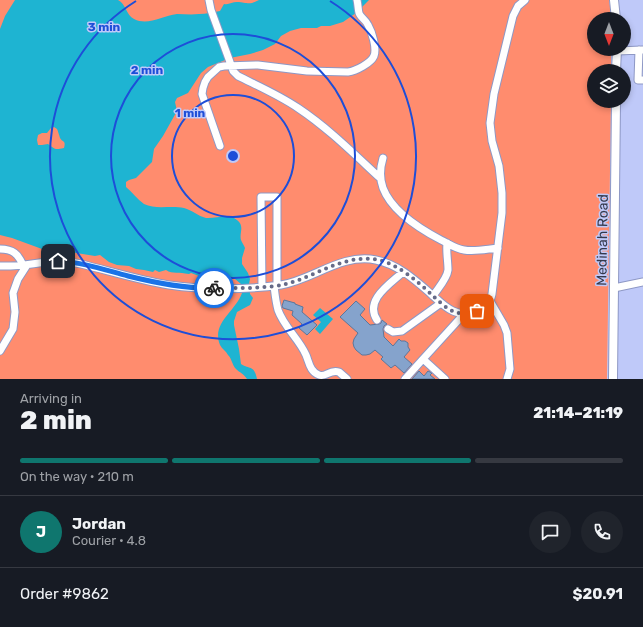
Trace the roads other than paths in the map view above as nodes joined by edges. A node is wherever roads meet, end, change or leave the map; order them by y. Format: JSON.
{"nodes":[{"id":1,"x":208,"y":0,"type":"edge"},
{"id":2,"x":358,"y":0,"type":"edge"},
{"id":3,"x":524,"y":0,"type":"edge"},
{"id":4,"x":614,"y":0,"type":"edge"},
{"id":5,"x":615,"y":12,"type":"edge"},
{"id":6,"x":641,"y":50,"type":"edge"},
{"id":7,"x":231,"y":64,"type":"junction"},
{"id":8,"x":643,"y":80,"type":"edge"},
{"id":9,"x":616,"y":108,"type":"edge"},
{"id":10,"x":220,"y":146,"type":"dead end"},
{"id":11,"x":383,"y":158,"type":"dead end"},
{"id":12,"x":380,"y":178,"type":"junction"},
{"id":13,"x":447,"y":243,"type":"junction"},
{"id":14,"x":0,"y":248,"type":"edge"},
{"id":15,"x":498,"y":248,"type":"junction"},
{"id":16,"x":25,"y":265,"type":"junction"},
{"id":17,"x":0,"y":266,"type":"edge"},
{"id":18,"x":403,"y":272,"type":"junction"},
{"id":19,"x":643,"y":282,"type":"edge"},
{"id":20,"x":276,"y":286,"type":"junction"},
{"id":21,"x":262,"y":287,"type":"junction"},
{"id":22,"x":614,"y":288,"type":"junction"},
{"id":23,"x":433,"y":296,"type":"junction"},
{"id":24,"x":490,"y":301,"type":"junction"},
{"id":25,"x":441,"y":303,"type":"junction"},
{"id":26,"x":464,"y":314,"type":"junction"},
{"id":27,"x":377,"y":320,"type":"dead end"},
{"id":28,"x":388,"y":330,"type":"dead end"},
{"id":29,"x":2,"y":343,"type":"edge"},
{"id":30,"x":0,"y":351,"type":"edge"},
{"id":31,"x":423,"y":359,"type":"junction"},
{"id":32,"x":347,"y":379,"type":"edge"},
{"id":33,"x":405,"y":379,"type":"edge"},
{"id":34,"x":445,"y":379,"type":"edge"},
{"id":35,"x":507,"y":379,"type":"edge"},
{"id":36,"x":613,"y":379,"type":"edge"}],
"edges":[{"from":1,"to":7,"type":"street"},
{"from":2,"to":7,"type":"street"},
{"from":3,"to":15,"type":"street"},
{"from":4,"to":5,"type":"main road"},
{"from":6,"to":8,"type":"street"},
{"from":7,"to":10,"type":"street"},
{"from":7,"to":12,"type":"street"},
{"from":9,"to":22,"type":"main road","name":"Medinah Road"},
{"from":11,"to":12,"type":"street"},
{"from":12,"to":13,"type":"street"},
{"from":13,"to":15,"type":"street"},
{"from":13,"to":23,"type":"street"},
{"from":14,"to":16,"type":"street"},
{"from":15,"to":24,"type":"street"},
{"from":16,"to":17,"type":"street"},
{"from":16,"to":21,"type":"street"},
{"from":16,"to":29,"type":"street"},
{"from":18,"to":20,"type":"street"},
{"from":18,"to":23,"type":"street"},
{"from":18,"to":27,"type":"street"},
{"from":19,"to":22,"type":"street"},
{"from":20,"to":21,"type":"street"},
{"from":20,"to":21,"type":"street"},
{"from":20,"to":32,"type":"street"},
{"from":22,"to":36,"type":"main road","name":"Medinah Road"},
{"from":23,"to":25,"type":"street"},
{"from":24,"to":26,"type":"street"},
{"from":24,"to":35,"type":"street"},
{"from":25,"to":26,"type":"street"},
{"from":25,"to":28,"type":"street"},
{"from":26,"to":31,"type":"street"},
{"from":29,"to":30,"type":"street"},
{"from":31,"to":33,"type":"street"},
{"from":31,"to":34,"type":"street"}]}
